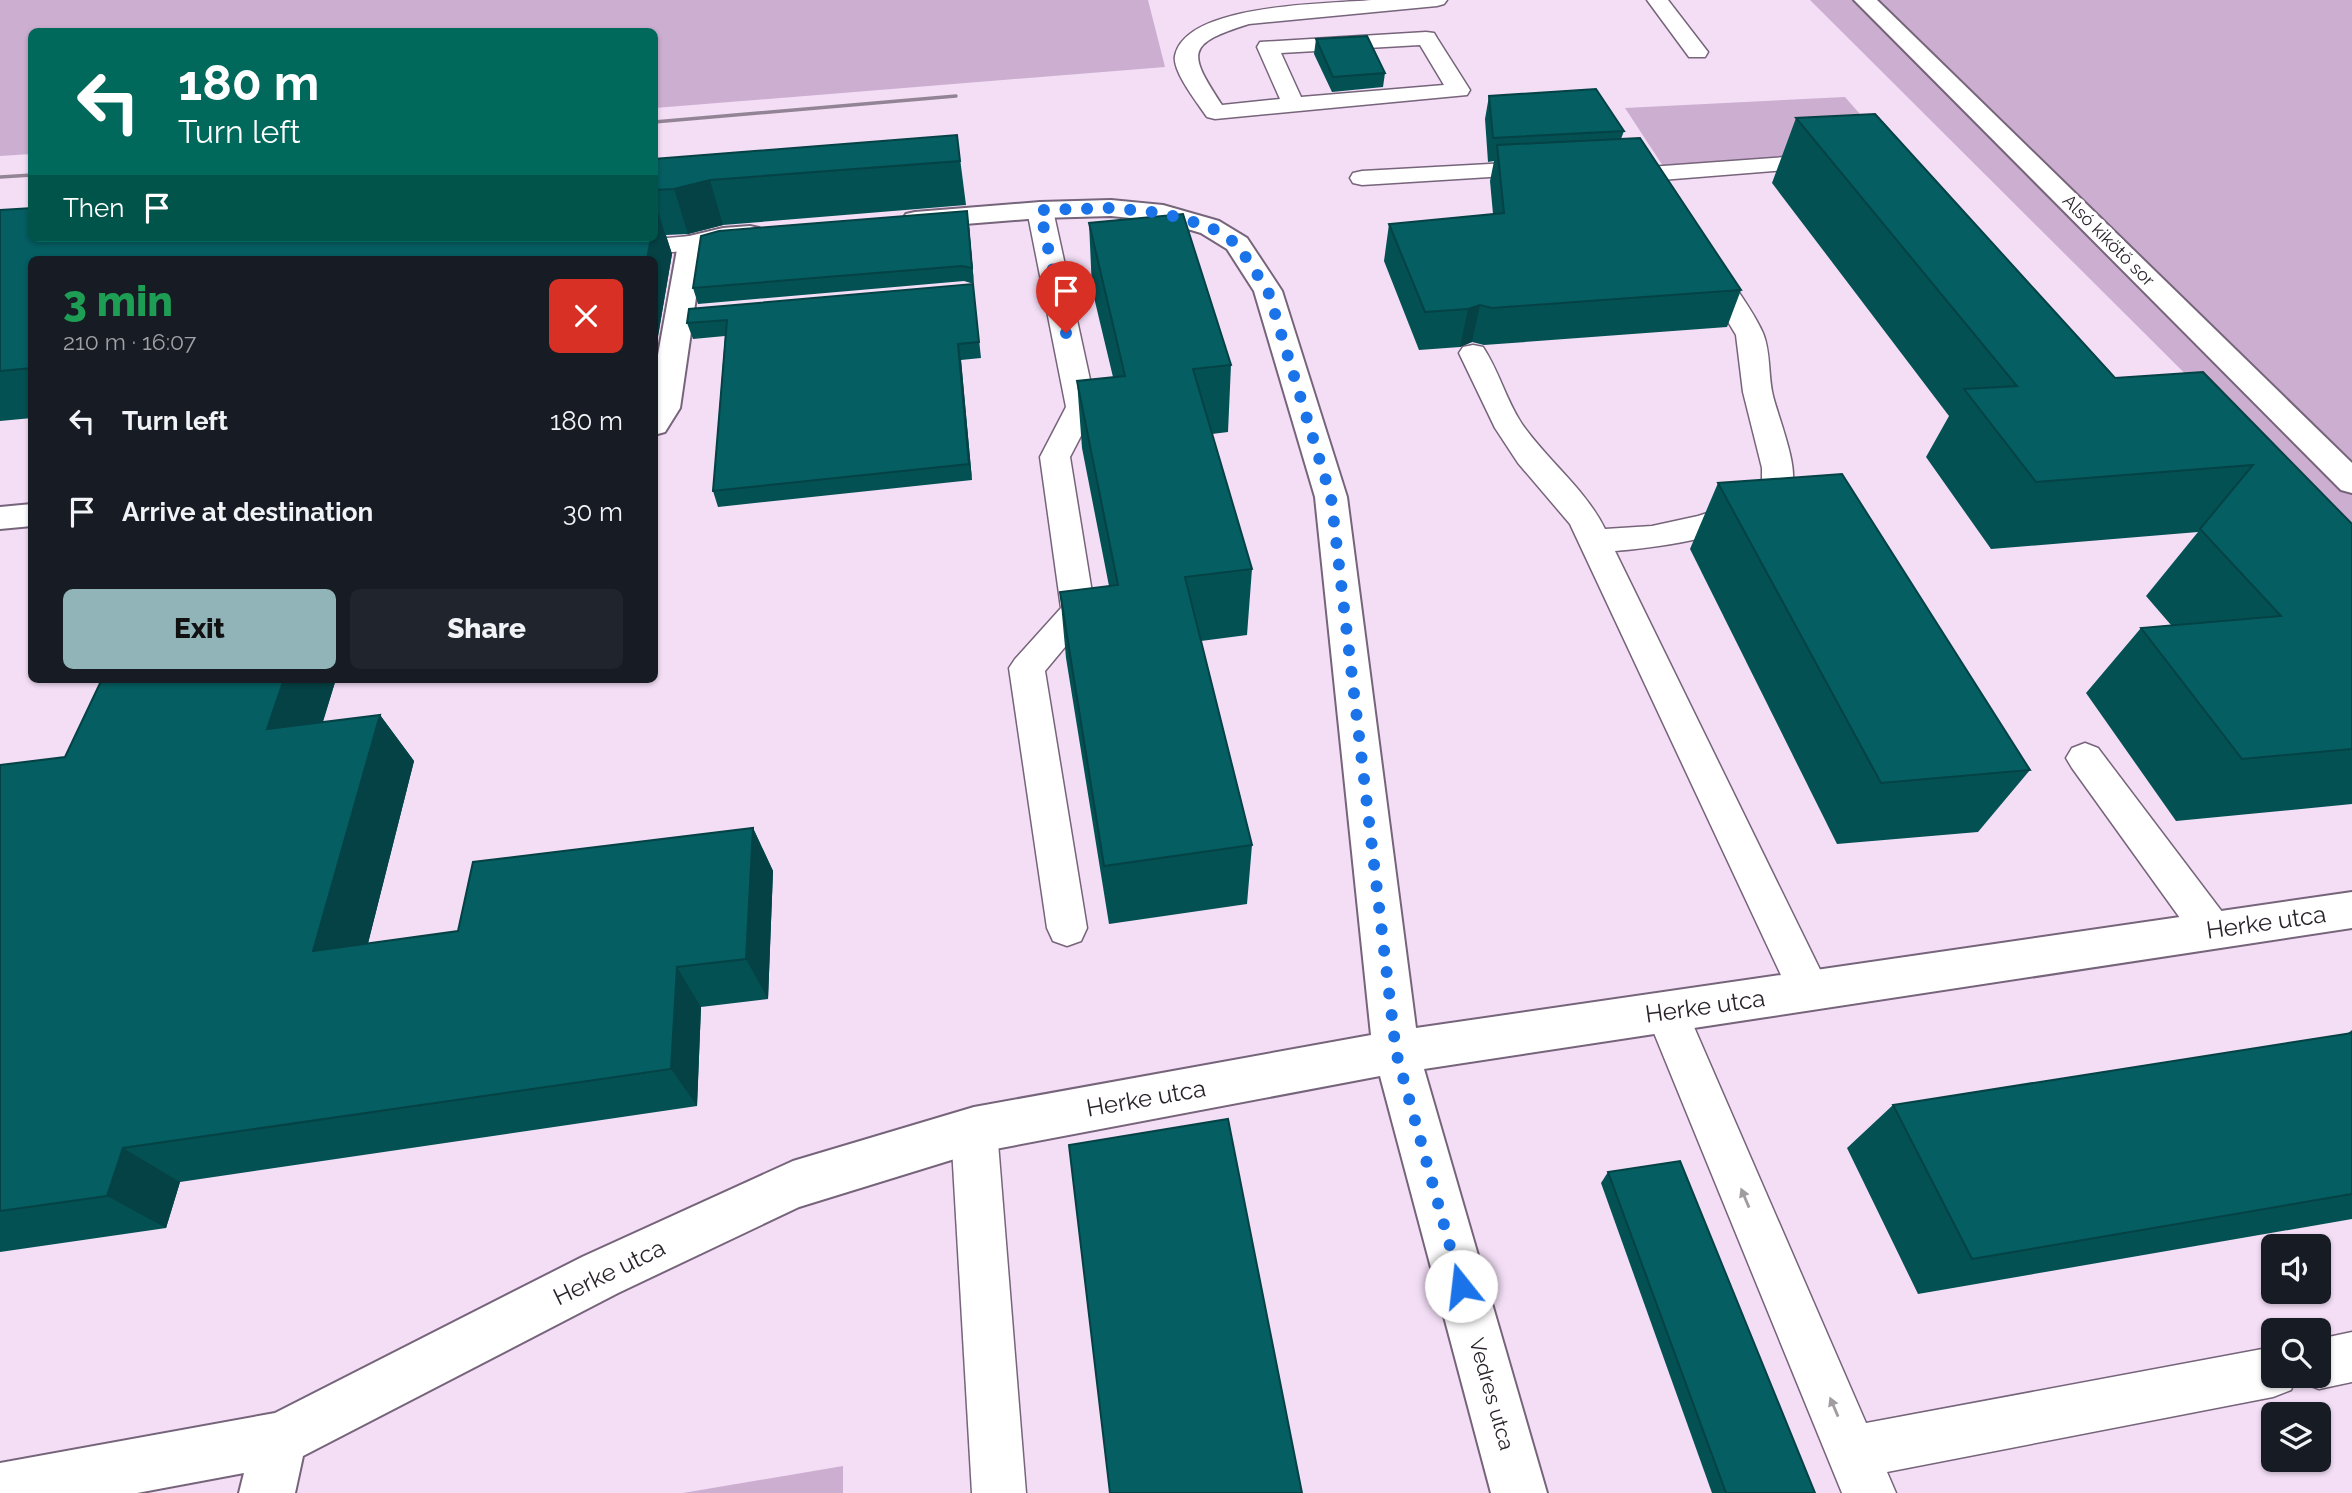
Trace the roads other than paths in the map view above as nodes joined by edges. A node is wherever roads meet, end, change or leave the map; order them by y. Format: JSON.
{"nodes":[{"id":1,"x":1437,"y":0,"type":"edge"},
{"id":2,"x":1657,"y":0,"type":"edge"},
{"id":3,"x":1865,"y":0,"type":"edge"},
{"id":4,"x":1697,"y":52,"type":"dead end"},
{"id":5,"x":1293,"y":104,"type":"junction"},
{"id":6,"x":1827,"y":161,"type":"edge"},
{"id":7,"x":1572,"y":166,"type":"edge"},
{"id":8,"x":1362,"y":177,"type":"dead end"},
{"id":9,"x":1663,"y":197,"type":"edge"},
{"id":10,"x":1040,"y":210,"type":"junction"},
{"id":11,"x":888,"y":222,"type":"edge"},
{"id":12,"x":778,"y":231,"type":"edge"},
{"id":13,"x":1692,"y":243,"type":"edge"},
{"id":14,"x":691,"y":244,"type":"junction"},
{"id":15,"x":597,"y":251,"type":"edge"},
{"id":16,"x":1473,"y":353,"type":"dead end"},
{"id":17,"x":658,"y":419,"type":"edge"},
{"id":18,"x":2352,"y":481,"type":"edge"},
{"id":19,"x":28,"y":515,"type":"edge"},
{"id":20,"x":0,"y":518,"type":"edge"},
{"id":21,"x":1595,"y":541,"type":"junction"},
{"id":22,"x":2085,"y":758,"type":"dead end"},
{"id":23,"x":2352,"y":910,"type":"edge"},
{"id":24,"x":1067,"y":928,"type":"dead end"},
{"id":25,"x":2212,"y":930,"type":"junction"},
{"id":26,"x":1809,"y":990,"type":"junction"},
{"id":27,"x":1666,"y":1011,"type":"junction"},
{"id":28,"x":1396,"y":1052,"type":"junction"},
{"id":29,"x":974,"y":1130,"type":"junction"},
{"id":30,"x":2352,"y":1357,"type":"edge"},
{"id":31,"x":2331,"y":1361,"type":"edge"},
{"id":32,"x":2261,"y":1375,"type":"edge"},
{"id":33,"x":280,"y":1439,"type":"junction"},
{"id":34,"x":1861,"y":1473,"type":"edge"},
{"id":35,"x":0,"y":1490,"type":"edge"},
{"id":36,"x":267,"y":1493,"type":"edge"},
{"id":37,"x":999,"y":1493,"type":"edge"},
{"id":38,"x":1520,"y":1493,"type":"edge"}],
"edges":[{"from":1,"to":5,"type":"lane"},
{"from":2,"to":4,"type":"lane"},
{"from":3,"to":18,"type":"street","name":"Alsó kikötő sor"},
{"from":5,"to":5,"type":"lane"},
{"from":6,"to":9,"type":"lane"},
{"from":7,"to":8,"type":"lane"},
{"from":10,"to":11,"type":"street","name":"Vedres utca"},
{"from":10,"to":24,"type":"lane"},
{"from":10,"to":28,"type":"street","name":"Vedres utca"},
{"from":12,"to":14,"type":"street"},
{"from":13,"to":21,"type":"lane"},
{"from":14,"to":15,"type":"lane"},
{"from":14,"to":17,"type":"street"},
{"from":16,"to":21,"type":"lane"},
{"from":19,"to":20,"type":"street"},
{"from":21,"to":26,"type":"lane"},
{"from":22,"to":25,"type":"lane"},
{"from":23,"to":25,"type":"street","name":"Herke utca"},
{"from":25,"to":26,"type":"street","name":"Herke utca"},
{"from":26,"to":27,"type":"street","name":"Herke utca"},
{"from":27,"to":28,"type":"street","name":"Herke utca"},
{"from":34,"to":27,"type":"lane","one_way":true},
{"from":28,"to":29,"type":"street","name":"Herke utca"},
{"from":28,"to":38,"type":"street","name":"Vedres utca"},
{"from":29,"to":33,"type":"street","name":"Herke utca"},
{"from":29,"to":37,"type":"lane"},
{"from":30,"to":31,"type":"lane"},
{"from":32,"to":34,"type":"lane"},
{"from":33,"to":35,"type":"street","name":"Herke utca"},
{"from":33,"to":36,"type":"street"}]}
